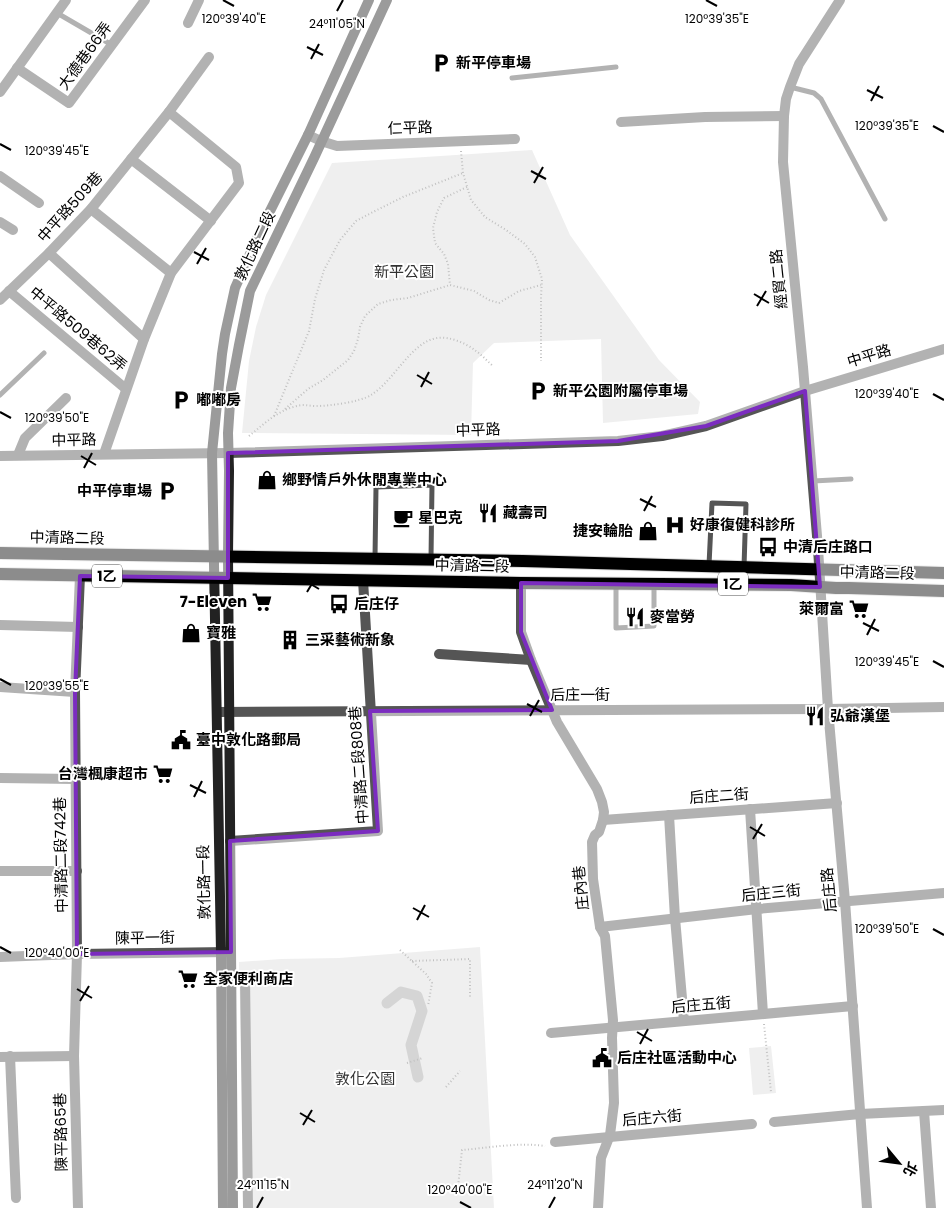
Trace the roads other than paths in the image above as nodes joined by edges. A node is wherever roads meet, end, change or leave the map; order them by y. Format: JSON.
{"nodes":[{"id":1,"x":66,"y":0,"type":"edge"},
{"id":2,"x":145,"y":0,"type":"edge"},
{"id":3,"x":199,"y":0,"type":"edge"},
{"id":4,"x":369,"y":0,"type":"edge"},
{"id":5,"x":387,"y":0,"type":"edge"},
{"id":6,"x":840,"y":0,"type":"edge"},
{"id":7,"x":57,"y":13,"type":"junction"},
{"id":8,"x":188,"y":23,"type":"dead end"},
{"id":9,"x":112,"y":45,"type":"junction"},
{"id":10,"x":209,"y":58,"type":"dead end"},
{"id":11,"x":616,"y":67,"type":"dead end"},
{"id":12,"x":18,"y":68,"type":"junction"},
{"id":13,"x":512,"y":78,"type":"dead end"},
{"id":14,"x":790,"y":87,"type":"junction"},
{"id":15,"x":0,"y":92,"type":"edge"},
{"id":16,"x":168,"y":112,"type":"junction"},
{"id":17,"x":784,"y":116,"type":"junction"},
{"id":18,"x":622,"y":122,"type":"dead end"},
{"id":19,"x":308,"y":135,"type":"junction"},
{"id":20,"x":515,"y":139,"type":"dead end"},
{"id":21,"x":321,"y":141,"type":"junction"},
{"id":22,"x":132,"y":159,"type":"junction"},
{"id":23,"x":0,"y":176,"type":"edge"},
{"id":24,"x":39,"y":203,"type":"dead end"},
{"id":25,"x":91,"y":209,"type":"junction"},
{"id":26,"x":885,"y":219,"type":"dead end"},
{"id":27,"x":211,"y":221,"type":"junction"},
{"id":28,"x":0,"y":222,"type":"edge"},
{"id":29,"x":13,"y":230,"type":"dead end"},
{"id":30,"x":48,"y":253,"type":"junction"},
{"id":31,"x":171,"y":273,"type":"junction"},
{"id":32,"x":10,"y":291,"type":"junction"},
{"id":33,"x":0,"y":300,"type":"edge"},
{"id":34,"x":144,"y":339,"type":"junction"},
{"id":35,"x":944,"y":349,"type":"edge"},
{"id":36,"x":44,"y":353,"type":"dead end"},
{"id":37,"x":126,"y":389,"type":"junction"},
{"id":38,"x":805,"y":391,"type":"junction"},
{"id":39,"x":0,"y":395,"type":"edge"},
{"id":40,"x":66,"y":398,"type":"dead end"},
{"id":41,"x":212,"y":453,"type":"junction"},
{"id":42,"x":228,"y":453,"type":"junction"},
{"id":43,"x":104,"y":454,"type":"junction"},
{"id":44,"x":0,"y":456,"type":"edge"},
{"id":45,"x":18,"y":456,"type":"junction"},
{"id":46,"x":851,"y":479,"type":"dead end"},
{"id":47,"x":812,"y":482,"type":"junction"},
{"id":48,"x":0,"y":553,"type":"edge"},
{"id":49,"x":214,"y":556,"type":"junction"},
{"id":50,"x":228,"y":556,"type":"junction"},
{"id":51,"x":374,"y":558,"type":"junction"},
{"id":52,"x":431,"y":559,"type":"junction"},
{"id":53,"x":709,"y":566,"type":"junction"},
{"id":54,"x":744,"y":567,"type":"junction"},
{"id":55,"x":819,"y":569,"type":"junction"},
{"id":56,"x":944,"y":573,"type":"edge"},
{"id":57,"x":0,"y":574,"type":"edge"},
{"id":58,"x":80,"y":576,"type":"junction"},
{"id":59,"x":215,"y":578,"type":"junction"},
{"id":60,"x":228,"y":578,"type":"junction"},
{"id":61,"x":363,"y":580,"type":"junction"},
{"id":62,"x":521,"y":583,"type":"junction"},
{"id":63,"x":616,"y":584,"type":"junction"},
{"id":64,"x":654,"y":584,"type":"junction"},
{"id":65,"x":820,"y":587,"type":"junction"},
{"id":66,"x":944,"y":590,"type":"edge"},
{"id":67,"x":0,"y":625,"type":"edge"},
{"id":68,"x":78,"y":627,"type":"junction"},
{"id":69,"x":439,"y":654,"type":"dead end"},
{"id":70,"x":531,"y":660,"type":"junction"},
{"id":71,"x":0,"y":688,"type":"edge"},
{"id":72,"x":75,"y":692,"type":"junction"},
{"id":73,"x":944,"y":706,"type":"edge"},
{"id":74,"x":828,"y":708,"type":"junction"},
{"id":75,"x":552,"y":710,"type":"junction"},
{"id":76,"x":217,"y":712,"type":"junction"},
{"id":77,"x":229,"y":712,"type":"junction"},
{"id":78,"x":370,"y":712,"type":"junction"},
{"id":79,"x":0,"y":778,"type":"edge"},
{"id":80,"x":76,"y":779,"type":"junction"},
{"id":81,"x":837,"y":803,"type":"junction"},
{"id":82,"x":750,"y":809,"type":"junction"},
{"id":83,"x":669,"y":815,"type":"junction"},
{"id":84,"x":603,"y":820,"type":"junction"},
{"id":85,"x":230,"y":841,"type":"junction"},
{"id":86,"x":0,"y":871,"type":"edge"},
{"id":87,"x":77,"y":871,"type":"junction"},
{"id":88,"x":944,"y":893,"type":"edge"},
{"id":89,"x":845,"y":901,"type":"junction"},
{"id":90,"x":757,"y":909,"type":"junction"},
{"id":91,"x":675,"y":918,"type":"junction"},
{"id":92,"x":600,"y":926,"type":"junction"},
{"id":93,"x":220,"y":952,"type":"junction"},
{"id":94,"x":231,"y":952,"type":"junction"},
{"id":95,"x":77,"y":954,"type":"junction"},
{"id":96,"x":0,"y":957,"type":"edge"},
{"id":97,"x":245,"y":977,"type":"dead end"},
{"id":98,"x":853,"y":1006,"type":"junction"},
{"id":99,"x":764,"y":1014,"type":"junction"},
{"id":100,"x":684,"y":1021,"type":"junction"},
{"id":101,"x":613,"y":1028,"type":"junction"},
{"id":102,"x":551,"y":1033,"type":"dead end"},
{"id":103,"x":74,"y":1056,"type":"junction"},
{"id":104,"x":5,"y":1057,"type":"edge"},
{"id":105,"x":944,"y":1110,"type":"edge"},
{"id":106,"x":924,"y":1111,"type":"junction"},
{"id":107,"x":860,"y":1114,"type":"junction"},
{"id":108,"x":774,"y":1122,"type":"dead end"},
{"id":109,"x":752,"y":1124,"type":"dead end"},
{"id":110,"x":610,"y":1137,"type":"junction"},
{"id":111,"x":550,"y":1144,"type":"road end"},
{"id":112,"x":16,"y":1198,"type":"dead end"},
{"id":113,"x":78,"y":1208,"type":"edge"},
{"id":114,"x":223,"y":1208,"type":"edge"},
{"id":115,"x":233,"y":1208,"type":"edge"},
{"id":116,"x":248,"y":1208,"type":"edge"},
{"id":117,"x":598,"y":1208,"type":"edge"},
{"id":118,"x":867,"y":1208,"type":"edge"},
{"id":119,"x":931,"y":1208,"type":"edge"}],
"edges":[{"from":1,"to":7,"type":"street"},
{"from":2,"to":9,"type":"street","name":"大德巷66弄"},
{"from":3,"to":8,"type":"street"},
{"from":4,"to":19,"type":"street","name":"敦化路二段"},
{"from":5,"to":21,"type":"street","name":"敦化路二段"},
{"from":6,"to":14,"type":"street","name":"經貿二路"},
{"from":7,"to":9,"type":"lane"},
{"from":7,"to":12,"type":"street"},
{"from":9,"to":12,"type":"street","name":"大德巷66弄"},
{"from":10,"to":16,"type":"street","name":"中平路509巷"},
{"from":11,"to":13,"type":"lane"},
{"from":12,"to":15,"type":"street"},
{"from":14,"to":17,"type":"street","name":"經貿二路"},
{"from":14,"to":26,"type":"lane"},
{"from":16,"to":22,"type":"street","name":"中平路509巷"},
{"from":16,"to":27,"type":"street"},
{"from":17,"to":18,"type":"street"},
{"from":17,"to":38,"type":"street","name":"經貿二路"},
{"from":19,"to":21,"type":"street","name":"仁平路"},
{"from":19,"to":41,"type":"street","name":"敦化路二段"},
{"from":20,"to":21,"type":"street","name":"仁平路"},
{"from":21,"to":42,"type":"street","name":"敦化路二段"},
{"from":22,"to":25,"type":"street","name":"中平路509巷"},
{"from":22,"to":27,"type":"street"},
{"from":23,"to":24,"type":"street"},
{"from":25,"to":30,"type":"street","name":"中平路509巷"},
{"from":25,"to":31,"type":"street"},
{"from":27,"to":31,"type":"street"},
{"from":28,"to":29,"type":"street"},
{"from":30,"to":32,"type":"street","name":"中平路509巷"},
{"from":30,"to":34,"type":"street"},
{"from":31,"to":34,"type":"street"},
{"from":32,"to":33,"type":"street","name":"中平路509巷"},
{"from":32,"to":37,"type":"street","name":"中平路509巷62弄"},
{"from":34,"to":37,"type":"street"},
{"from":35,"to":38,"type":"street","name":"中平路"},
{"from":36,"to":39,"type":"lane"},
{"from":37,"to":43,"type":"street"},
{"from":38,"to":42,"type":"street","name":"中平路"},
{"from":38,"to":47,"type":"street","name":"經貿二路"},
{"from":40,"to":45,"type":"street"},
{"from":41,"to":42,"type":"street","name":"中平路"},
{"from":41,"to":43,"type":"street","name":"中平路"},
{"from":41,"to":49,"type":"street","name":"敦化路二段"},
{"from":42,"to":50,"type":"street","name":"敦化路二段"},
{"from":43,"to":45,"type":"street","name":"中平路"},
{"from":44,"to":45,"type":"street","name":"中平路"},
{"from":46,"to":47,"type":"lane"},
{"from":47,"to":55,"type":"street","name":"經貿二路"},
{"from":48,"to":49,"type":"main road","name":"中清路二段","number":"1乙"},
{"from":49,"to":50,"type":"main road","name":"中清路二段","number":"1乙"},
{"from":49,"to":59,"type":"street","name":"敦化路一段"},
{"from":50,"to":51,"type":"main road","name":"中清路二段","number":"1乙"},
{"from":50,"to":60,"type":"street","name":"敦化路一段"},
{"from":51,"to":52,"type":"main road","name":"中清路二段","number":"1乙"},
{"from":51,"to":52,"type":"lane"},
{"from":52,"to":53,"type":"main road","name":"中清路二段","number":"1乙"},
{"from":53,"to":54,"type":"main road","name":"中清路二段","number":"1乙"},
{"from":53,"to":54,"type":"lane"},
{"from":54,"to":55,"type":"main road","name":"中清路二段","number":"1乙"},
{"from":55,"to":56,"type":"main road","name":"中清路二段","number":"1乙"},
{"from":55,"to":65,"type":"street","name":"后庄路"},
{"from":57,"to":58,"type":"main road","name":"中清路二段","number":"1乙"},
{"from":58,"to":59,"type":"main road","name":"中清路二段","number":"1乙"},
{"from":58,"to":68,"type":"street","name":"中清路二段742巷"},
{"from":59,"to":60,"type":"main road","name":"中清路二段","number":"1乙"},
{"from":59,"to":76,"type":"street","name":"敦化路一段"},
{"from":60,"to":61,"type":"main road","name":"中清路二段","number":"1乙"},
{"from":60,"to":77,"type":"street","name":"敦化路一段"},
{"from":61,"to":62,"type":"main road","name":"中清路二段","number":"1乙"},
{"from":61,"to":78,"type":"street","name":"中清路二段808巷"},
{"from":62,"to":63,"type":"main road","name":"中清路二段","number":"1乙"},
{"from":62,"to":70,"type":"street"},
{"from":63,"to":64,"type":"main road","name":"中清路二段","number":"1乙"},
{"from":63,"to":64,"type":"lane"},
{"from":64,"to":65,"type":"main road","name":"中清路二段","number":"1乙"},
{"from":65,"to":66,"type":"main road","name":"中清路二段","number":"1乙"},
{"from":65,"to":74,"type":"street","name":"后庄路"},
{"from":67,"to":68,"type":"street"},
{"from":68,"to":72,"type":"street","name":"中清路二段742巷"},
{"from":69,"to":70,"type":"street"},
{"from":70,"to":75,"type":"street"},
{"from":71,"to":72,"type":"street"},
{"from":72,"to":80,"type":"street","name":"中清路二段742巷"},
{"from":73,"to":74,"type":"street","name":"后庄一街"},
{"from":74,"to":75,"type":"street","name":"后庄一街"},
{"from":74,"to":81,"type":"street","name":"后庄路"},
{"from":75,"to":78,"type":"street","name":"后庄一街"},
{"from":75,"to":84,"type":"street"},
{"from":76,"to":77,"type":"street","name":"后庄一街"},
{"from":76,"to":93,"type":"street","name":"敦化路一段"},
{"from":77,"to":78,"type":"street","name":"后庄一街"},
{"from":77,"to":85,"type":"street","name":"敦化路一段"},
{"from":78,"to":85,"type":"street","name":"中清路二段808巷"},
{"from":79,"to":80,"type":"street"},
{"from":80,"to":87,"type":"street","name":"中清路二段742巷"},
{"from":81,"to":82,"type":"street","name":"后庄二街"},
{"from":81,"to":89,"type":"street","name":"后庄路"},
{"from":82,"to":83,"type":"street","name":"后庄二街"},
{"from":82,"to":90,"type":"street"},
{"from":83,"to":84,"type":"street","name":"后庄二街"},
{"from":83,"to":91,"type":"street"},
{"from":84,"to":92,"type":"street","name":"庄內巷"},
{"from":85,"to":94,"type":"street","name":"敦化路一段"},
{"from":86,"to":87,"type":"street"},
{"from":87,"to":95,"type":"street","name":"中清路二段742巷"},
{"from":88,"to":89,"type":"street","name":"后庄三街"},
{"from":89,"to":90,"type":"street","name":"后庄三街"},
{"from":89,"to":98,"type":"street","name":"后庄路"},
{"from":90,"to":91,"type":"street","name":"后庄三街"},
{"from":90,"to":99,"type":"street"},
{"from":91,"to":92,"type":"street","name":"后庄三街"},
{"from":91,"to":100,"type":"street"},
{"from":92,"to":101,"type":"street","name":"庄內巷"},
{"from":93,"to":94,"type":"street","name":"陳平一街"},
{"from":93,"to":95,"type":"street","name":"陳平一街"},
{"from":93,"to":114,"type":"street","name":"敦化路一段"},
{"from":94,"to":115,"type":"street","name":"敦化路一段"},
{"from":95,"to":96,"type":"street","name":"陳平一街"},
{"from":95,"to":103,"type":"street","name":"陳平路65巷"},
{"from":97,"to":116,"type":"street"},
{"from":98,"to":99,"type":"street","name":"后庄五街"},
{"from":98,"to":107,"type":"street","name":"后庄路"},
{"from":99,"to":100,"type":"street","name":"后庄五街"},
{"from":100,"to":101,"type":"street","name":"后庄五街"},
{"from":101,"to":102,"type":"street","name":"后庄五街"},
{"from":101,"to":110,"type":"street","name":"庄內巷"},
{"from":103,"to":104,"type":"street"},
{"from":103,"to":113,"type":"street","name":"陳平路65巷"},
{"from":104,"to":112,"type":"street"},
{"from":105,"to":106,"type":"street"},
{"from":106,"to":107,"type":"street"},
{"from":106,"to":119,"type":"street"},
{"from":107,"to":108,"type":"street"},
{"from":107,"to":118,"type":"street","name":"后庄路"},
{"from":109,"to":110,"type":"street","name":"后庄六街"},
{"from":110,"to":111,"type":"street","name":"后庄六街"},
{"from":110,"to":117,"type":"street","name":"庄內巷"}]}
